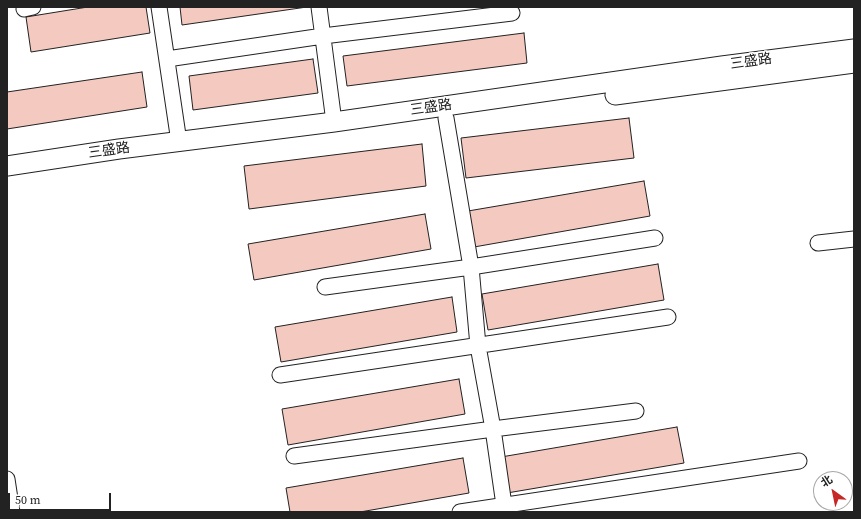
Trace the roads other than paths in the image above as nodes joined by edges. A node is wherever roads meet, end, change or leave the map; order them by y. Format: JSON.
{"nodes":[{"id":1,"x":159,"y":7,"type":"edge"},
{"id":2,"x":319,"y":7,"type":"edge"},
{"id":3,"x":512,"y":13,"type":"dead end"},
{"id":4,"x":323,"y":36,"type":"junction"},
{"id":5,"x":854,"y":49,"type":"edge"},
{"id":6,"x":167,"y":59,"type":"junction"},
{"id":7,"x":854,"y":63,"type":"edge"},
{"id":8,"x":446,"y":118,"type":"junction"},
{"id":9,"x":334,"y":122,"type":"junction"},
{"id":10,"x":179,"y":142,"type":"junction"},
{"id":11,"x":7,"y":166,"type":"edge"},
{"id":12,"x":7,"y":177,"type":"edge"},
{"id":13,"x":655,"y":238,"type":"dead end"},
{"id":14,"x":854,"y":240,"type":"edge"},
{"id":15,"x":818,"y":243,"type":"dead end"},
{"id":16,"x":471,"y":267,"type":"junction"},
{"id":17,"x":326,"y":287,"type":"dead end"},
{"id":18,"x":668,"y":318,"type":"dead end"},
{"id":19,"x":478,"y":346,"type":"junction"},
{"id":20,"x":280,"y":375,"type":"dead end"},
{"id":21,"x":636,"y":411,"type":"dead end"},
{"id":22,"x":493,"y":429,"type":"junction"},
{"id":23,"x":294,"y":456,"type":"dead end"},
{"id":24,"x":799,"y":461,"type":"dead end"},
{"id":25,"x":7,"y":479,"type":"edge"},
{"id":26,"x":504,"y":509,"type":"edge"},
{"id":27,"x":12,"y":512,"type":"edge"},
{"id":28,"x":460,"y":512,"type":"edge"}],
"edges":[{"from":1,"to":6,"type":"street"},
{"from":2,"to":4,"type":"street"},
{"from":3,"to":4,"type":"street"},
{"from":4,"to":6,"type":"street"},
{"from":4,"to":9,"type":"street"},
{"from":5,"to":9,"type":"main road","name":"三盛路"},
{"from":6,"to":10,"type":"street"},
{"from":7,"to":8,"type":"main road","name":"三盛路"},
{"from":8,"to":12,"type":"main road","name":"三盛路"},
{"from":8,"to":16,"type":"street"},
{"from":9,"to":10,"type":"main road","name":"三盛路"},
{"from":10,"to":11,"type":"main road","name":"三盛路"},
{"from":13,"to":16,"type":"street"},
{"from":14,"to":15,"type":"street"},
{"from":16,"to":17,"type":"street"},
{"from":16,"to":19,"type":"street"},
{"from":18,"to":19,"type":"street"},
{"from":19,"to":20,"type":"street"},
{"from":19,"to":22,"type":"street"},
{"from":21,"to":22,"type":"street"},
{"from":22,"to":23,"type":"street"},
{"from":22,"to":26,"type":"street"},
{"from":24,"to":26,"type":"street"},
{"from":25,"to":27,"type":"street"},
{"from":26,"to":28,"type":"street"}]}
